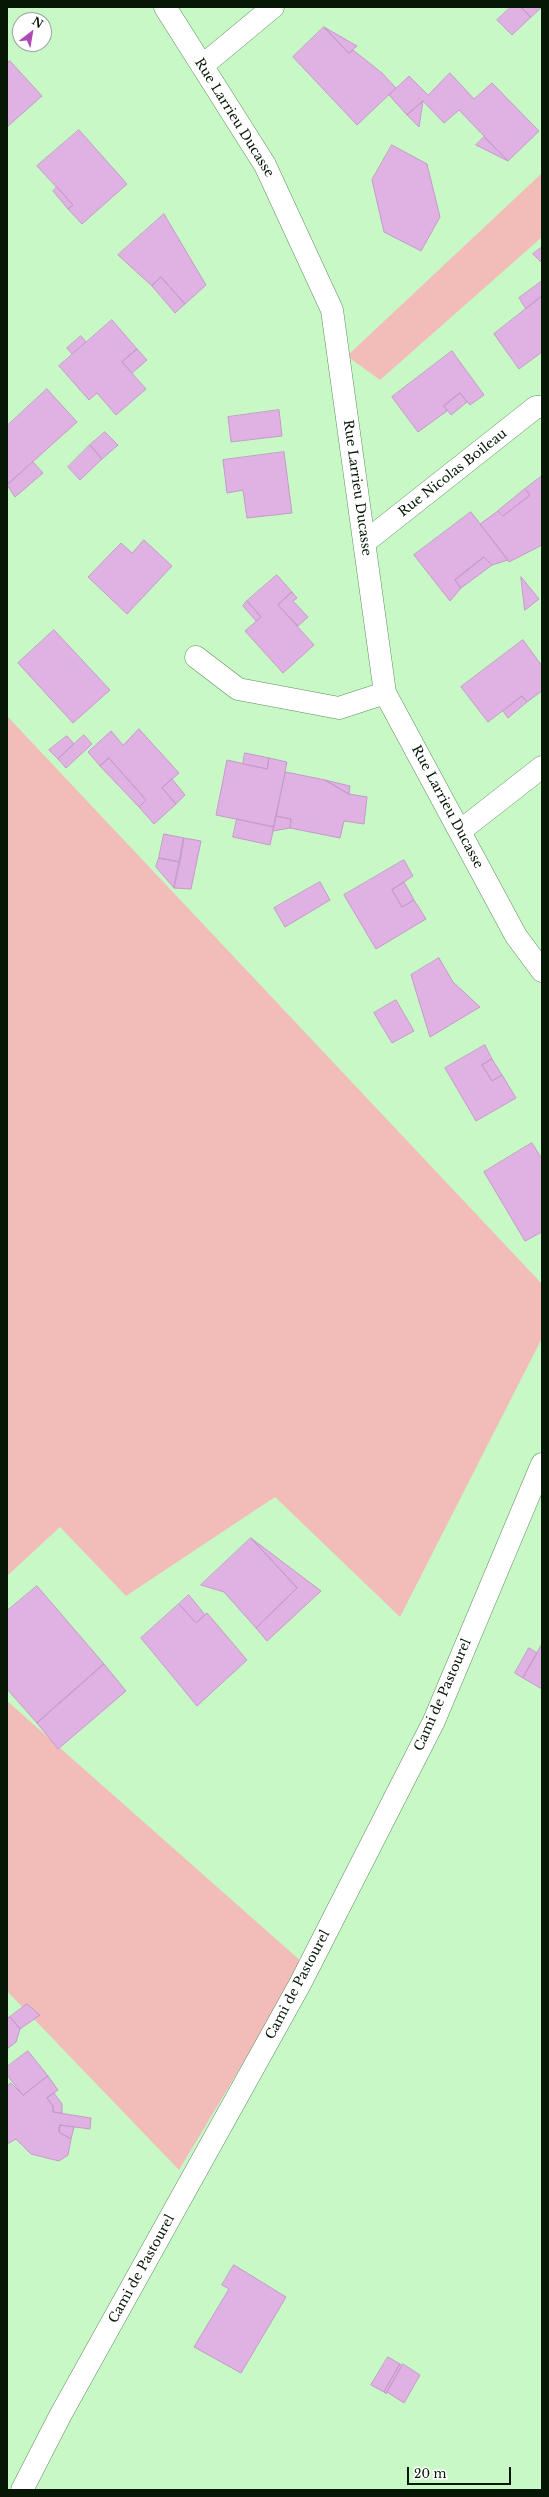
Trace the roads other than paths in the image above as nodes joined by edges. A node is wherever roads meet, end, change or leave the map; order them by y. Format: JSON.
{"nodes":[{"id":1,"x":165,"y":7,"type":"edge"},
{"id":2,"x":273,"y":7,"type":"edge"},
{"id":3,"x":202,"y":66,"type":"junction"},
{"id":4,"x":542,"y":407,"type":"edge"},
{"id":5,"x":365,"y":542,"type":"junction"},
{"id":6,"x":196,"y":657,"type":"dead end"},
{"id":7,"x":386,"y":693,"type":"junction"},
{"id":8,"x":542,"y":768,"type":"edge"},
{"id":9,"x":460,"y":831,"type":"junction"},
{"id":10,"x":542,"y":971,"type":"edge"},
{"id":11,"x":542,"y":1464,"type":"edge"},
{"id":12,"x":22,"y":2490,"type":"edge"}],
"edges":[{"from":1,"to":3,"type":"street","name":"Rue Larrieu Ducasse"},
{"from":2,"to":3,"type":"street"},
{"from":3,"to":5,"type":"street","name":"Rue Larrieu Ducasse"},
{"from":4,"to":5,"type":"street","name":"Rue Nicolas Boileau"},
{"from":5,"to":7,"type":"street","name":"Rue Larrieu Ducasse"},
{"from":6,"to":7,"type":"street"},
{"from":7,"to":9,"type":"street","name":"Rue Larrieu Ducasse"},
{"from":8,"to":9,"type":"street"},
{"from":9,"to":10,"type":"street","name":"Rue Larrieu Ducasse"},
{"from":11,"to":12,"type":"street","name":"Cami de Pastourel"}]}
